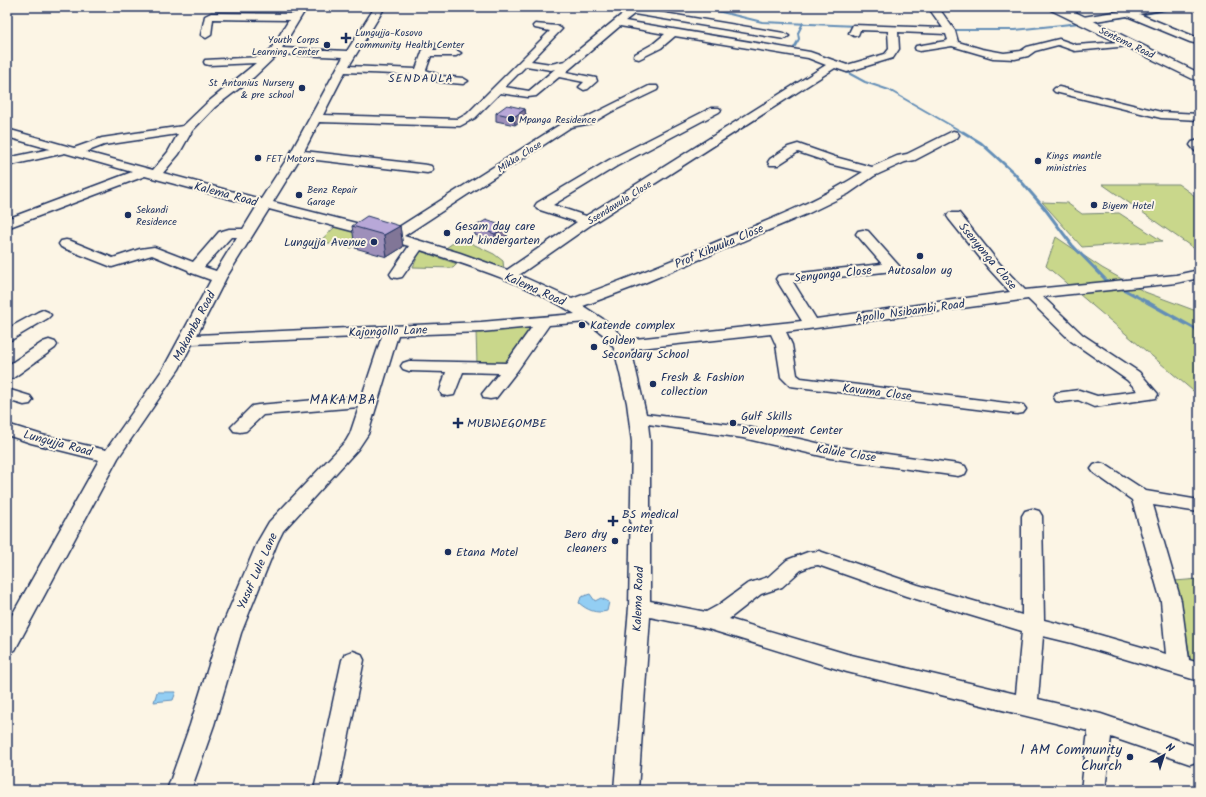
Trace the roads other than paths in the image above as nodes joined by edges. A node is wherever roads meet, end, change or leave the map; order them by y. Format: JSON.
{"nodes":[{"id":1,"x":302,"y":7,"type":"edge"},
{"id":2,"x":380,"y":7,"type":"edge"},
{"id":3,"x":933,"y":7,"type":"edge"},
{"id":4,"x":1055,"y":7,"type":"edge"},
{"id":5,"x":1160,"y":7,"type":"edge"},
{"id":6,"x":634,"y":9,"type":"edge"},
{"id":7,"x":1129,"y":13,"type":"junction"},
{"id":8,"x":295,"y":17,"type":"junction"},
{"id":9,"x":1083,"y":20,"type":"junction"},
{"id":10,"x":618,"y":23,"type":"junction"},
{"id":11,"x":538,"y":26,"type":"dead end"},
{"id":12,"x":893,"y":28,"type":"junction"},
{"id":13,"x":949,"y":29,"type":"junction"},
{"id":14,"x":673,"y":32,"type":"junction"},
{"id":15,"x":854,"y":33,"type":"dead end"},
{"id":16,"x":206,"y":34,"type":"dead end"},
{"id":17,"x":784,"y":36,"type":"dead end"},
{"id":18,"x":1194,"y":40,"type":"dead end"},
{"id":19,"x":952,"y":43,"type":"junction"},
{"id":20,"x":1129,"y":43,"type":"junction"},
{"id":21,"x":920,"y":48,"type":"dead end"},
{"id":22,"x":1073,"y":48,"type":"junction"},
{"id":23,"x":275,"y":51,"type":"junction"},
{"id":24,"x":456,"y":53,"type":"dead end"},
{"id":25,"x":350,"y":54,"type":"junction"},
{"id":26,"x":639,"y":56,"type":"dead end"},
{"id":27,"x":1091,"y":56,"type":"dead end"},
{"id":28,"x":264,"y":60,"type":"junction"},
{"id":29,"x":209,"y":62,"type":"dead end"},
{"id":30,"x":524,"y":63,"type":"junction"},
{"id":31,"x":568,"y":64,"type":"junction"},
{"id":32,"x":831,"y":65,"type":"junction"},
{"id":33,"x":342,"y":69,"type":"junction"},
{"id":34,"x":420,"y":72,"type":"junction"},
{"id":35,"x":557,"y":73,"type":"junction"},
{"id":36,"x":1199,"y":78,"type":"edge"},
{"id":37,"x":463,"y":81,"type":"dead end"},
{"id":38,"x":584,"y":87,"type":"dead end"},
{"id":39,"x":652,"y":88,"type":"dead end"},
{"id":40,"x":497,"y":89,"type":"junction"},
{"id":41,"x":1059,"y":90,"type":"dead end"},
{"id":42,"x":715,"y":110,"type":"dead end"},
{"id":43,"x":1199,"y":117,"type":"edge"},
{"id":44,"x":316,"y":118,"type":"junction"},
{"id":45,"x":187,"y":129,"type":"junction"},
{"id":46,"x":7,"y":133,"type":"edge"},
{"id":47,"x":953,"y":135,"type":"dead end"},
{"id":48,"x":1199,"y":144,"type":"edge"},
{"id":49,"x":1199,"y":148,"type":"edge"},
{"id":50,"x":69,"y":151,"type":"junction"},
{"id":51,"x":296,"y":154,"type":"junction"},
{"id":52,"x":7,"y":162,"type":"edge"},
{"id":53,"x":774,"y":162,"type":"dead end"},
{"id":54,"x":427,"y":169,"type":"dead end"},
{"id":55,"x":149,"y":174,"type":"junction"},
{"id":56,"x":867,"y":175,"type":"junction"},
{"id":57,"x":264,"y":204,"type":"junction"},
{"id":58,"x":954,"y":216,"type":"dead end"},
{"id":59,"x":587,"y":222,"type":"junction"},
{"id":60,"x":7,"y":224,"type":"edge"},
{"id":61,"x":246,"y":233,"type":"junction"},
{"id":62,"x":863,"y":234,"type":"dead end"},
{"id":63,"x":393,"y":237,"type":"junction"},
{"id":64,"x":66,"y":244,"type":"dead end"},
{"id":65,"x":418,"y":245,"type":"junction"},
{"id":66,"x":194,"y":269,"type":"junction"},
{"id":67,"x":397,"y":274,"type":"dead end"},
{"id":68,"x":1199,"y":274,"type":"edge"},
{"id":69,"x":508,"y":276,"type":"junction"},
{"id":70,"x":219,"y":278,"type":"junction"},
{"id":71,"x":1026,"y":295,"type":"junction"},
{"id":72,"x":571,"y":305,"type":"junction"},
{"id":73,"x":43,"y":315,"type":"dead end"},
{"id":74,"x":590,"y":317,"type":"junction"},
{"id":75,"x":544,"y":321,"type":"junction"},
{"id":76,"x":812,"y":324,"type":"junction"},
{"id":77,"x":777,"y":328,"type":"junction"},
{"id":78,"x":391,"y":331,"type":"junction"},
{"id":79,"x":7,"y":336,"type":"edge"},
{"id":80,"x":185,"y":340,"type":"junction"},
{"id":81,"x":49,"y":345,"type":"dead end"},
{"id":82,"x":621,"y":345,"type":"junction"},
{"id":83,"x":409,"y":366,"type":"dead end"},
{"id":84,"x":456,"y":367,"type":"junction"},
{"id":85,"x":511,"y":368,"type":"junction"},
{"id":86,"x":7,"y":374,"type":"edge"},
{"id":87,"x":448,"y":391,"type":"dead end"},
{"id":88,"x":7,"y":394,"type":"edge"},
{"id":89,"x":490,"y":394,"type":"dead end"},
{"id":90,"x":1062,"y":397,"type":"dead end"},
{"id":91,"x":24,"y":400,"type":"dead end"},
{"id":92,"x":369,"y":401,"type":"junction"},
{"id":93,"x":1017,"y":409,"type":"dead end"},
{"id":94,"x":640,"y":418,"type":"junction"},
{"id":95,"x":240,"y":427,"type":"dead end"},
{"id":96,"x":7,"y":429,"type":"edge"},
{"id":97,"x":110,"y":456,"type":"junction"},
{"id":98,"x":1100,"y":469,"type":"dead end"},
{"id":99,"x":958,"y":470,"type":"dead end"},
{"id":100,"x":1141,"y":497,"type":"junction"},
{"id":101,"x":1199,"y":506,"type":"edge"},
{"id":102,"x":1032,"y":516,"type":"dead end"},
{"id":103,"x":640,"y":607,"type":"junction"},
{"id":104,"x":708,"y":621,"type":"junction"},
{"id":105,"x":1033,"y":626,"type":"junction"},
{"id":106,"x":7,"y":644,"type":"edge"},
{"id":107,"x":353,"y":660,"type":"dead end"},
{"id":108,"x":1178,"y":665,"type":"junction"},
{"id":109,"x":1199,"y":672,"type":"edge"},
{"id":110,"x":1026,"y":705,"type":"junction"},
{"id":111,"x":1101,"y":724,"type":"junction"},
{"id":112,"x":1190,"y":754,"type":"dead end"},
{"id":113,"x":179,"y":790,"type":"edge"},
{"id":114,"x":326,"y":790,"type":"edge"},
{"id":115,"x":626,"y":790,"type":"edge"},
{"id":116,"x":1092,"y":790,"type":"edge"}],
"edges":[{"from":1,"to":8,"type":"street"},
{"from":2,"to":25,"type":"street","name":"Makamba Road"},
{"from":3,"to":13,"type":"street"},
{"from":4,"to":9,"type":"main road","name":"Sentema Road"},
{"from":5,"to":7,"type":"street"},
{"from":6,"to":10,"type":"street"},
{"from":6,"to":17,"type":"street"},
{"from":7,"to":9,"type":"street"},
{"from":7,"to":18,"type":"street"},
{"from":8,"to":16,"type":"street"},
{"from":8,"to":23,"type":"street"},
{"from":9,"to":20,"type":"main road","name":"Sentema Road"},
{"from":10,"to":14,"type":"street"},
{"from":10,"to":31,"type":"street"},
{"from":11,"to":30,"type":"street"},
{"from":12,"to":13,"type":"street"},
{"from":12,"to":15,"type":"street"},
{"from":12,"to":32,"type":"street"},
{"from":13,"to":19,"type":"street"},
{"from":14,"to":26,"type":"street"},
{"from":14,"to":32,"type":"street"},
{"from":19,"to":21,"type":"street"},
{"from":19,"to":22,"type":"street"},
{"from":20,"to":22,"type":"street"},
{"from":20,"to":36,"type":"main road","name":"Sentema Road"},
{"from":22,"to":27,"type":"street"},
{"from":23,"to":25,"type":"street"},
{"from":23,"to":28,"type":"street"},
{"from":24,"to":34,"type":"street"},
{"from":25,"to":33,"type":"street","name":"Makamba Road"},
{"from":28,"to":29,"type":"street"},
{"from":28,"to":45,"type":"street"},
{"from":30,"to":31,"type":"street"},
{"from":30,"to":40,"type":"street"},
{"from":31,"to":35,"type":"street"},
{"from":32,"to":59,"type":"street","name":"Ssendawula Close"},
{"from":33,"to":34,"type":"street"},
{"from":33,"to":44,"type":"street","name":"Makamba Road"},
{"from":34,"to":37,"type":"street"},
{"from":35,"to":38,"type":"street"},
{"from":35,"to":40,"type":"street"},
{"from":39,"to":63,"type":"street","name":"Mikka Close"},
{"from":40,"to":44,"type":"street"},
{"from":41,"to":43,"type":"street"},
{"from":42,"to":59,"type":"street"},
{"from":44,"to":51,"type":"street","name":"Makamba Road"},
{"from":45,"to":50,"type":"street"},
{"from":45,"to":55,"type":"street"},
{"from":46,"to":50,"type":"street","name":"Kalema Road"},
{"from":47,"to":56,"type":"street","name":"Prof Kibuuka Close"},
{"from":48,"to":49,"type":"street"},
{"from":50,"to":52,"type":"street"},
{"from":50,"to":55,"type":"street","name":"Kalema Road"},
{"from":51,"to":54,"type":"street"},
{"from":51,"to":57,"type":"street","name":"Makamba Road"},
{"from":53,"to":56,"type":"street"},
{"from":55,"to":57,"type":"street","name":"Kalema Road"},
{"from":55,"to":60,"type":"street"},
{"from":56,"to":72,"type":"street","name":"Prof Kibuuka Close"},
{"from":57,"to":61,"type":"street","name":"Makamba Road"},
{"from":57,"to":63,"type":"street","name":"Kalema Road"},
{"from":58,"to":71,"type":"street","name":"Ssenyonga Close"},
{"from":59,"to":69,"type":"street","name":"Ssendawula Close"},
{"from":61,"to":66,"type":"street"},
{"from":61,"to":70,"type":"street","name":"Makamba Road"},
{"from":62,"to":76,"type":"street","name":"Senyonga Close"},
{"from":63,"to":65,"type":"street","name":"Kalema Road"},
{"from":64,"to":66,"type":"street"},
{"from":65,"to":67,"type":"street"},
{"from":65,"to":69,"type":"street","name":"Kalema Road"},
{"from":66,"to":70,"type":"street"},
{"from":68,"to":71,"type":"street","name":"Apollo Nsibambi Road"},
{"from":69,"to":72,"type":"street","name":"Kalema Road"},
{"from":70,"to":80,"type":"street","name":"Makamba Road"},
{"from":71,"to":76,"type":"street","name":"Apollo Nsibambi Road"},
{"from":71,"to":90,"type":"street","name":"Ssenyonga Close"},
{"from":72,"to":74,"type":"street","name":"Kalema Road"},
{"from":73,"to":79,"type":"street"},
{"from":74,"to":75,"type":"street","name":"Kajongollo Lane"},
{"from":74,"to":82,"type":"street","name":"Kalema Road"},
{"from":75,"to":78,"type":"street","name":"Kajongollo Lane"},
{"from":75,"to":85,"type":"street"},
{"from":76,"to":77,"type":"street","name":"Apollo Nsibambi Road"},
{"from":77,"to":82,"type":"street","name":"Apollo Nsibambi Road"},
{"from":77,"to":93,"type":"street","name":"Kavuma Close"},
{"from":78,"to":80,"type":"street","name":"Kajongollo Lane"},
{"from":78,"to":92,"type":"street","name":"Yusuf Lule Lane"},
{"from":80,"to":97,"type":"street","name":"Makamba Road"},
{"from":81,"to":86,"type":"street"},
{"from":82,"to":94,"type":"street","name":"Kalema Road"},
{"from":83,"to":84,"type":"street"},
{"from":84,"to":85,"type":"street"},
{"from":84,"to":87,"type":"street"},
{"from":85,"to":89,"type":"street"},
{"from":88,"to":91,"type":"street"},
{"from":92,"to":95,"type":"street"},
{"from":92,"to":113,"type":"street","name":"Yusuf Lule Lane"},
{"from":94,"to":99,"type":"street","name":"Kalule Close"},
{"from":94,"to":103,"type":"street","name":"Kalema Road"},
{"from":96,"to":97,"type":"street","name":"Lungujja Road"},
{"from":97,"to":106,"type":"street","name":"Makamba Road"},
{"from":98,"to":100,"type":"street"},
{"from":100,"to":101,"type":"street"},
{"from":100,"to":108,"type":"street"},
{"from":102,"to":105,"type":"street"},
{"from":103,"to":104,"type":"street"},
{"from":103,"to":115,"type":"street","name":"Kalema Road"},
{"from":104,"to":105,"type":"street"},
{"from":104,"to":110,"type":"street"},
{"from":105,"to":108,"type":"street"},
{"from":105,"to":110,"type":"street"},
{"from":107,"to":114,"type":"street"},
{"from":108,"to":109,"type":"street"},
{"from":110,"to":111,"type":"street"},
{"from":111,"to":112,"type":"street"},
{"from":111,"to":116,"type":"street"}]}
